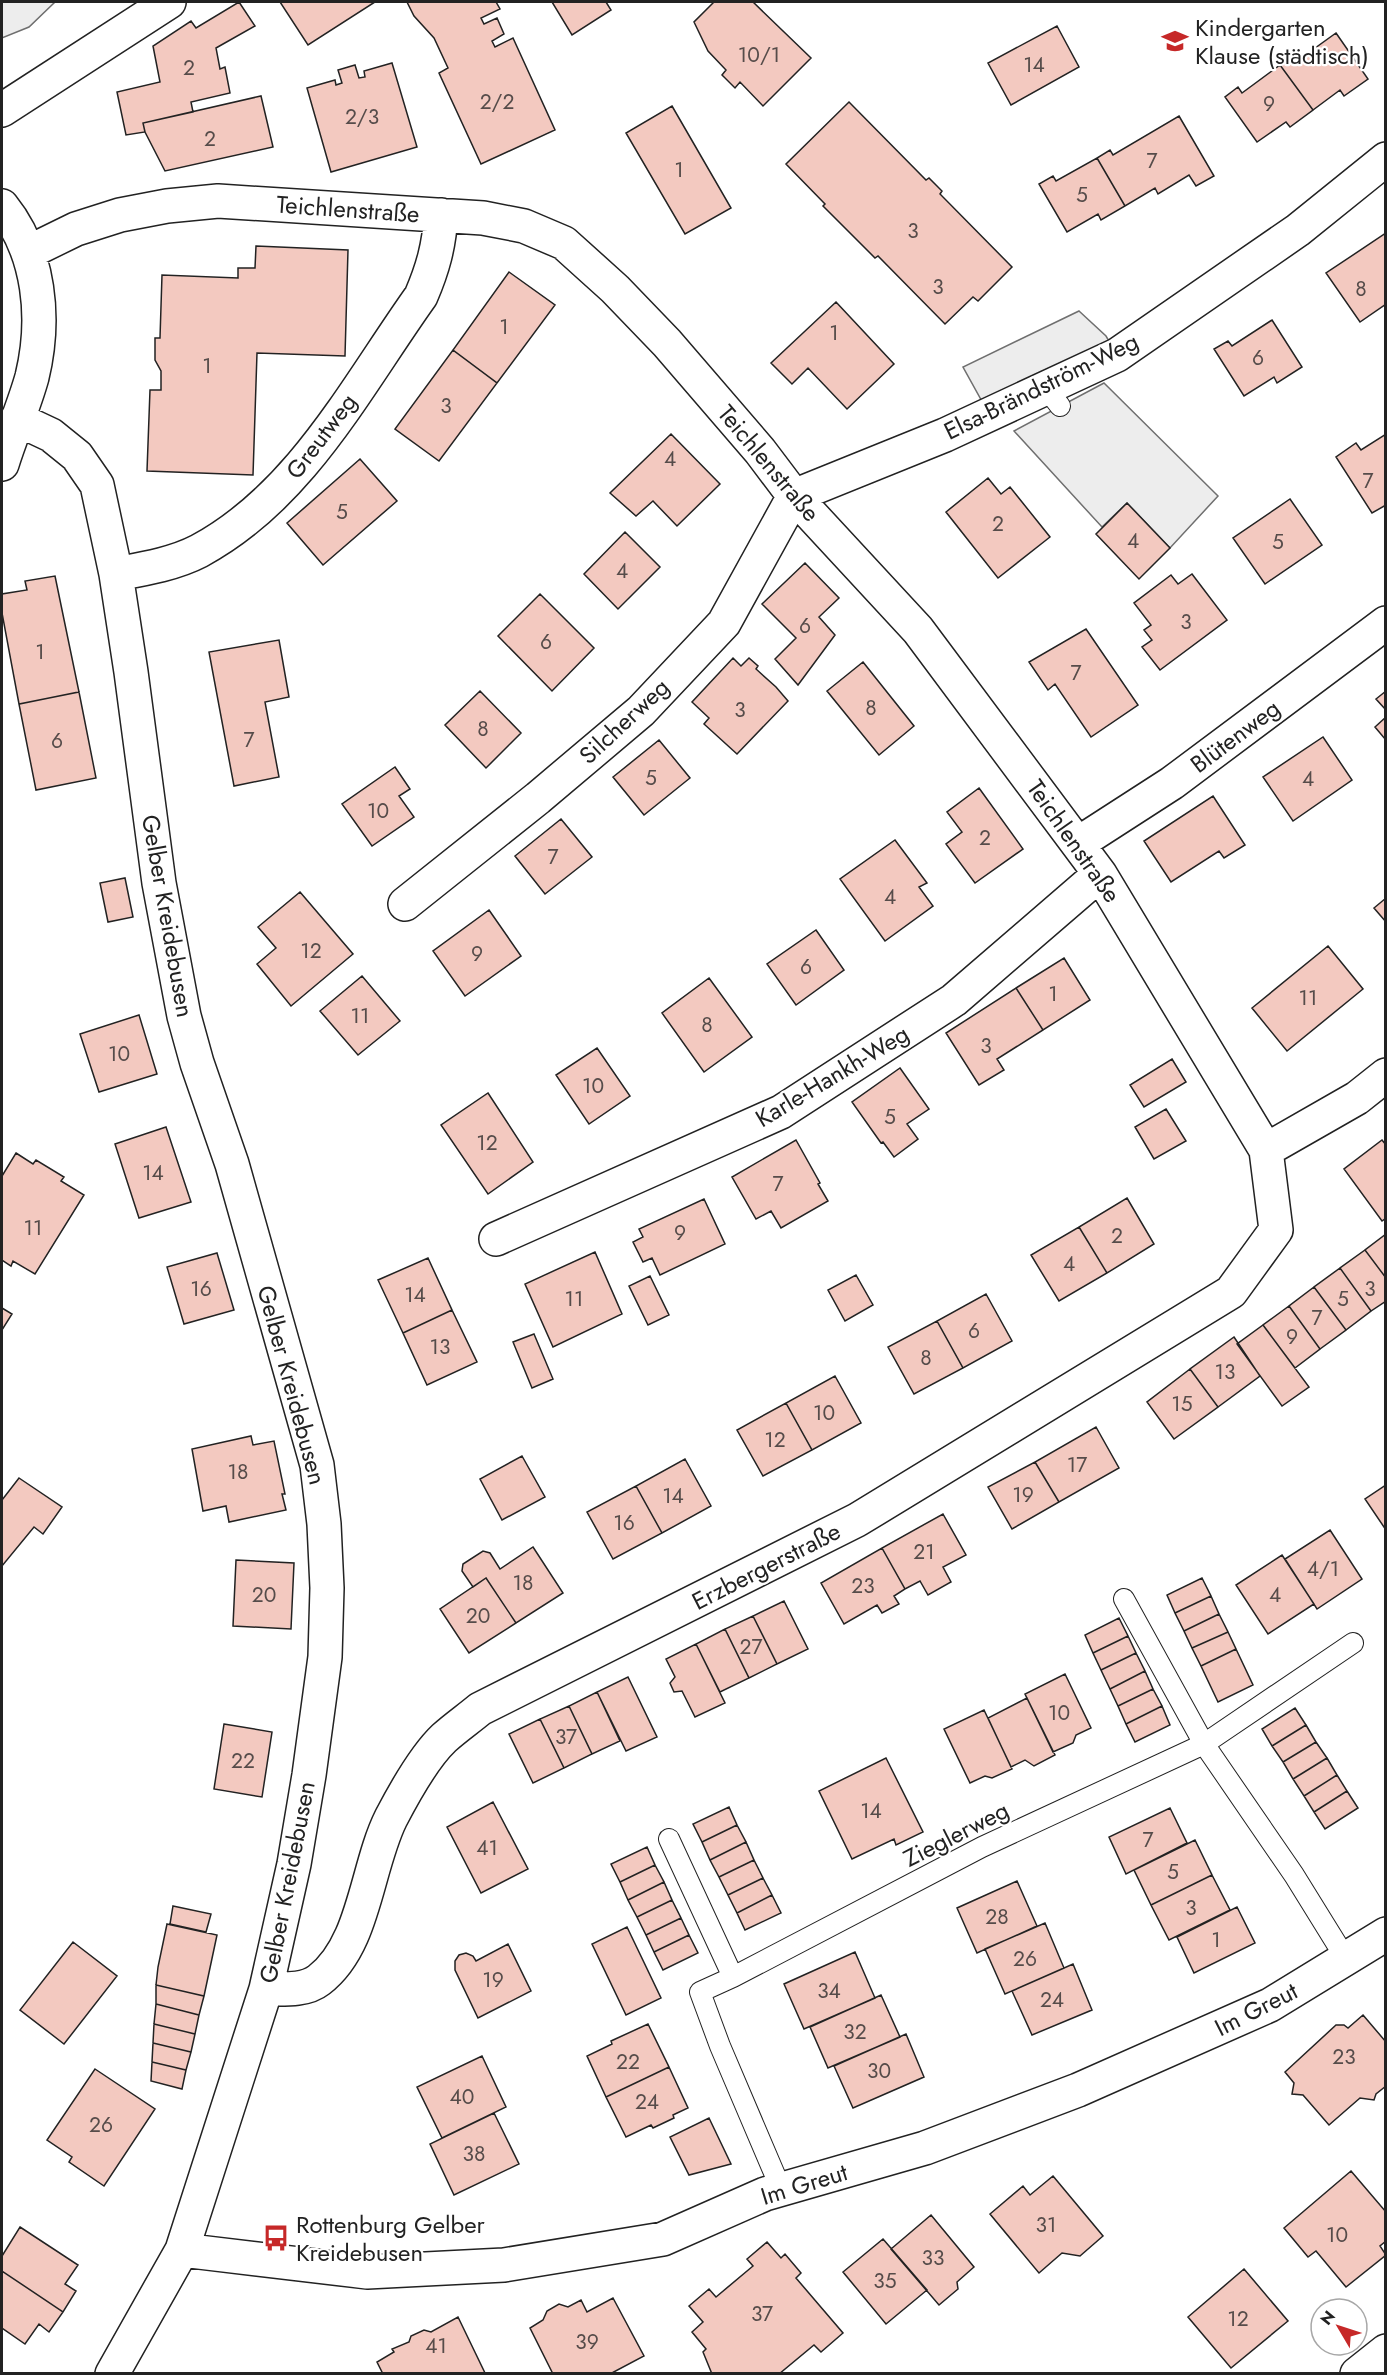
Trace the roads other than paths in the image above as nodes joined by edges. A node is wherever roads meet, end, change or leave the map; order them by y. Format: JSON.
{"nodes":[{"id":1,"x":169,"y":2,"type":"edge"},
{"id":2,"x":2,"y":110,"type":"edge"},
{"id":3,"x":1386,"y":159,"type":"edge"},
{"id":4,"x":2,"y":206,"type":"edge"},
{"id":5,"x":441,"y":215,"type":"junction"},
{"id":6,"x":29,"y":252,"type":"junction"},
{"id":7,"x":17,"y":419,"type":"junction"},
{"id":8,"x":2,"y":464,"type":"edge"},
{"id":9,"x":794,"y":495,"type":"junction"},
{"id":10,"x":116,"y":574,"type":"junction"},
{"id":11,"x":1386,"y":623,"type":"edge"},
{"id":12,"x":1080,"y":843,"type":"junction"},
{"id":13,"x":1101,"y":874,"type":"junction"},
{"id":14,"x":405,"y":904,"type":"dead end"},
{"id":15,"x":1382,"y":1085,"type":"edge"},
{"id":16,"x":1266,"y":1150,"type":"junction"},
{"id":17,"x":496,"y":1239,"type":"dead end"},
{"id":18,"x":1124,"y":1599,"type":"dead end"},
{"id":19,"x":1353,"y":1643,"type":"dead end"},
{"id":20,"x":1204,"y":1744,"type":"junction"},
{"id":21,"x":669,"y":1839,"type":"dead end"},
{"id":22,"x":1386,"y":1934,"type":"edge"},
{"id":23,"x":1346,"y":1959,"type":"junction"},
{"id":24,"x":734,"y":1977,"type":"junction"},
{"id":25,"x":266,"y":1989,"type":"junction"},
{"id":26,"x":781,"y":2189,"type":"junction"},
{"id":27,"x":175,"y":2262,"type":"junction"},
{"id":28,"x":1386,"y":2351,"type":"edge"},
{"id":29,"x":112,"y":2373,"type":"edge"},
{"id":30,"x":1357,"y":2373,"type":"edge"}],
"edges":[{"from":1,"to":2,"type":"street"},
{"from":3,"to":9,"type":"street","name":"Elsa-Brändström-Weg"},
{"from":4,"to":6,"type":"street"},
{"from":5,"to":6,"type":"street","name":"Teichlenstraße"},
{"from":5,"to":9,"type":"street","name":"Teichlenstraße"},
{"from":5,"to":10,"type":"street","name":"Greutweg"},
{"from":6,"to":7,"type":"street"},
{"from":7,"to":8,"type":"street"},
{"from":7,"to":10,"type":"street","name":"Gelber Kreidebusen"},
{"from":9,"to":12,"type":"street","name":"Teichlenstraße"},
{"from":9,"to":14,"type":"street","name":"Silcherweg"},
{"from":10,"to":25,"type":"street","name":"Gelber Kreidebusen"},
{"from":11,"to":12,"type":"street","name":"Blütenweg"},
{"from":12,"to":13,"type":"street","name":"Teichlenstraße"},
{"from":13,"to":16,"type":"street","name":"Teichlenstraße"},
{"from":13,"to":17,"type":"street","name":"Karle-Hankh-Weg"},
{"from":15,"to":16,"type":"street"},
{"from":16,"to":25,"type":"street","name":"Erzbergerstraße"},
{"from":18,"to":20,"type":"lane"},
{"from":19,"to":20,"type":"lane","name":"Zieglerweg"},
{"from":20,"to":23,"type":"lane"},
{"from":20,"to":24,"type":"lane","name":"Zieglerweg"},
{"from":21,"to":24,"type":"lane"},
{"from":22,"to":23,"type":"street","name":"Im Greut"},
{"from":23,"to":26,"type":"street","name":"Im Greut"},
{"from":24,"to":26,"type":"lane","name":"Zieglerweg"},
{"from":25,"to":27,"type":"street","name":"Gelber Kreidebusen"},
{"from":26,"to":27,"type":"street","name":"Im Greut"},
{"from":27,"to":29,"type":"street","name":"Gelber Kreidebusen"},
{"from":28,"to":30,"type":"street"}]}
